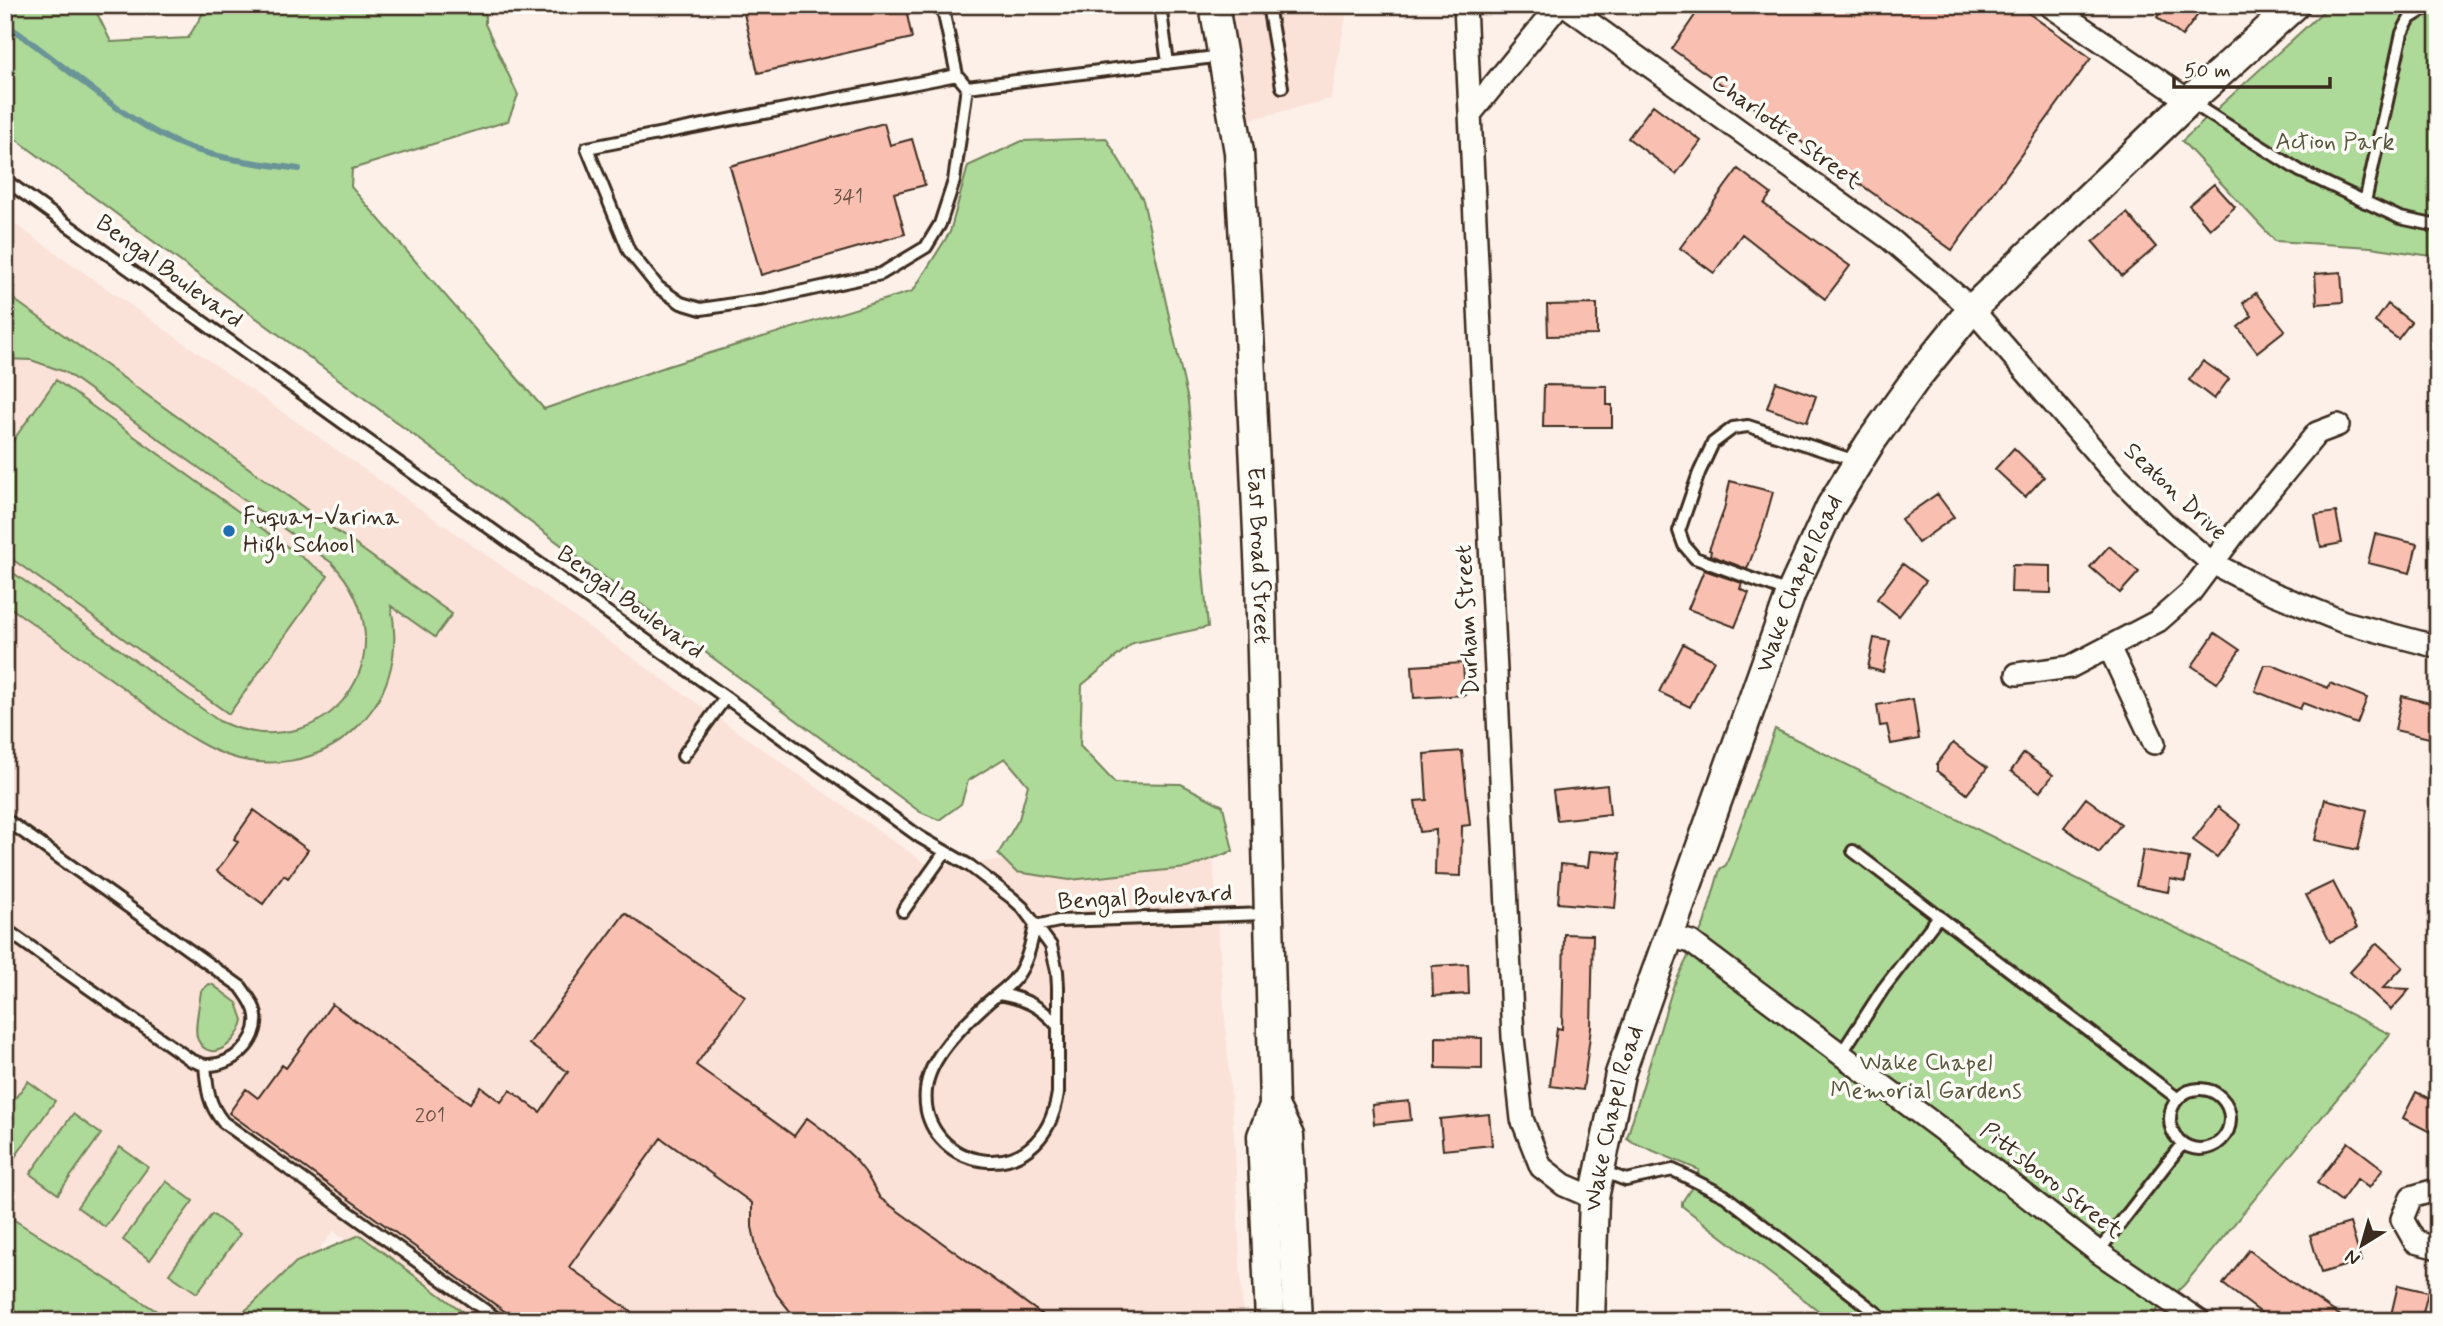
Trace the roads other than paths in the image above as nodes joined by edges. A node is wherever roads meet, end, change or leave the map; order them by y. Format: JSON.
{"nodes":[{"id":1,"x":942,"y":5,"type":"edge"},
{"id":2,"x":1160,"y":5,"type":"edge"},
{"id":3,"x":1214,"y":5,"type":"edge"},
{"id":4,"x":1268,"y":5,"type":"edge"},
{"id":5,"x":1465,"y":5,"type":"edge"},
{"id":6,"x":1559,"y":5,"type":"edge"},
{"id":7,"x":1565,"y":5,"type":"edge"},
{"id":8,"x":2049,"y":5,"type":"edge"},
{"id":9,"x":2295,"y":5,"type":"edge"},
{"id":10,"x":2431,"y":5,"type":"edge"},
{"id":11,"x":1223,"y":56,"type":"junction"},
{"id":12,"x":1168,"y":63,"type":"junction"},
{"id":13,"x":957,"y":75,"type":"junction"},
{"id":14,"x":967,"y":87,"type":"junction"},
{"id":15,"x":1282,"y":87,"type":"dead end"},
{"id":16,"x":2189,"y":101,"type":"junction"},
{"id":17,"x":1471,"y":113,"type":"junction"},
{"id":18,"x":5,"y":180,"type":"edge"},
{"id":19,"x":2365,"y":202,"type":"junction"},
{"id":20,"x":2438,"y":226,"type":"edge"},
{"id":21,"x":1972,"y":309,"type":"junction"},
{"id":22,"x":2338,"y":425,"type":"dead end"},
{"id":23,"x":1858,"y":462,"type":"junction"},
{"id":24,"x":2212,"y":563,"type":"junction"},
{"id":25,"x":1791,"y":593,"type":"junction"},
{"id":26,"x":2109,"y":647,"type":"junction"},
{"id":27,"x":2438,"y":647,"type":"edge"},
{"id":28,"x":2017,"y":674,"type":"dead end"},
{"id":29,"x":725,"y":698,"type":"junction"},
{"id":30,"x":2154,"y":743,"type":"dead end"},
{"id":31,"x":683,"y":756,"type":"dead end"},
{"id":32,"x":5,"y":819,"type":"edge"},
{"id":33,"x":1853,"y":851,"type":"dead end"},
{"id":34,"x":945,"y":852,"type":"junction"},
{"id":35,"x":903,"y":911,"type":"dead end"},
{"id":36,"x":1270,"y":914,"type":"junction"},
{"id":37,"x":1939,"y":916,"type":"junction"},
{"id":38,"x":1035,"y":926,"type":"junction"},
{"id":39,"x":5,"y":929,"type":"edge"},
{"id":40,"x":1669,"y":936,"type":"junction"},
{"id":41,"x":999,"y":993,"type":"junction"},
{"id":42,"x":1057,"y":1025,"type":"junction"},
{"id":43,"x":1841,"y":1054,"type":"junction"},
{"id":44,"x":205,"y":1065,"type":"junction"},
{"id":45,"x":2177,"y":1098,"type":"junction"},
{"id":46,"x":1274,"y":1106,"type":"junction"},
{"id":47,"x":2182,"y":1144,"type":"junction"},
{"id":48,"x":1598,"y":1170,"type":"junction"},
{"id":49,"x":2438,"y":1194,"type":"edge"},
{"id":50,"x":1594,"y":1198,"type":"junction"},
{"id":51,"x":2438,"y":1248,"type":"edge"},
{"id":52,"x":2098,"y":1252,"type":"junction"},
{"id":53,"x":2191,"y":1319,"type":"edge"},
{"id":54,"x":500,"y":1321,"type":"edge"},
{"id":55,"x":1270,"y":1321,"type":"edge"},
{"id":56,"x":1298,"y":1321,"type":"edge"},
{"id":57,"x":1590,"y":1321,"type":"edge"},
{"id":58,"x":1887,"y":1321,"type":"edge"}],
"edges":[{"from":1,"to":13,"type":"lane"},
{"from":2,"to":12,"type":"lane"},
{"from":3,"to":11,"type":"main road","name":"East Broad Street"},
{"from":4,"to":15,"type":"lane"},
{"from":5,"to":17,"type":"street","name":"Durham Street"},
{"from":6,"to":17,"type":"street"},
{"from":7,"to":21,"type":"street","name":"Charlotte Street"},
{"from":8,"to":16,"type":"street"},
{"from":9,"to":16,"type":"main road","name":"Wake Chapel Road"},
{"from":10,"to":19,"type":"lane"},
{"from":11,"to":12,"type":"lane"},
{"from":11,"to":36,"type":"main road","name":"East Broad Street"},
{"from":12,"to":14,"type":"lane"},
{"from":13,"to":14,"type":"lane"},
{"from":13,"to":14,"type":"lane"},
{"from":16,"to":19,"type":"lane"},
{"from":16,"to":21,"type":"main road","name":"Wake Chapel Road"},
{"from":17,"to":50,"type":"street","name":"Durham Street"},
{"from":18,"to":29,"type":"lane","name":"Bengal Boulevard"},
{"from":19,"to":20,"type":"lane"},
{"from":21,"to":23,"type":"main road","name":"Wake Chapel Road"},
{"from":21,"to":24,"type":"street","name":"Seaton Drive"},
{"from":22,"to":24,"type":"street"},
{"from":23,"to":25,"type":"main road","name":"Wake Chapel Road"},
{"from":23,"to":25,"type":"lane"},
{"from":24,"to":26,"type":"street"},
{"from":24,"to":27,"type":"street","name":"Seaton Drive"},
{"from":25,"to":40,"type":"main road","name":"Wake Chapel Road"},
{"from":26,"to":28,"type":"street"},
{"from":26,"to":30,"type":"street"},
{"from":29,"to":31,"type":"lane"},
{"from":29,"to":34,"type":"lane","name":"Bengal Boulevard"},
{"from":32,"to":44,"type":"lane"},
{"from":33,"to":37,"type":"lane"},
{"from":34,"to":35,"type":"lane"},
{"from":34,"to":38,"type":"lane","name":"Bengal Boulevard"},
{"from":36,"to":38,"type":"lane","name":"Bengal Boulevard"},
{"from":36,"to":46,"type":"main road","name":"East Broad Street"},
{"from":37,"to":43,"type":"lane"},
{"from":37,"to":45,"type":"lane"},
{"from":38,"to":41,"type":"lane"},
{"from":38,"to":42,"type":"lane"},
{"from":39,"to":44,"type":"lane"},
{"from":40,"to":43,"type":"street","name":"Pittsboro Street"},
{"from":40,"to":48,"type":"main road","name":"Wake Chapel Road"},
{"from":41,"to":42,"type":"lane"},
{"from":41,"to":42,"type":"lane"},
{"from":43,"to":52,"type":"street","name":"Pittsboro Street"},
{"from":44,"to":54,"type":"lane"},
{"from":45,"to":47,"type":"lane"},
{"from":45,"to":47,"type":"lane"},
{"from":46,"to":55,"type":"main road","name":"East Broad Street"},
{"from":46,"to":56,"type":"main road","name":"East Broad Street"},
{"from":47,"to":52,"type":"lane"},
{"from":48,"to":50,"type":"main road","name":"Wake Chapel Road"},
{"from":48,"to":58,"type":"lane"},
{"from":49,"to":51,"type":"street"},
{"from":50,"to":57,"type":"main road","name":"Wake Chapel Road"},
{"from":52,"to":53,"type":"street","name":"Pittsboro Street"}]}
